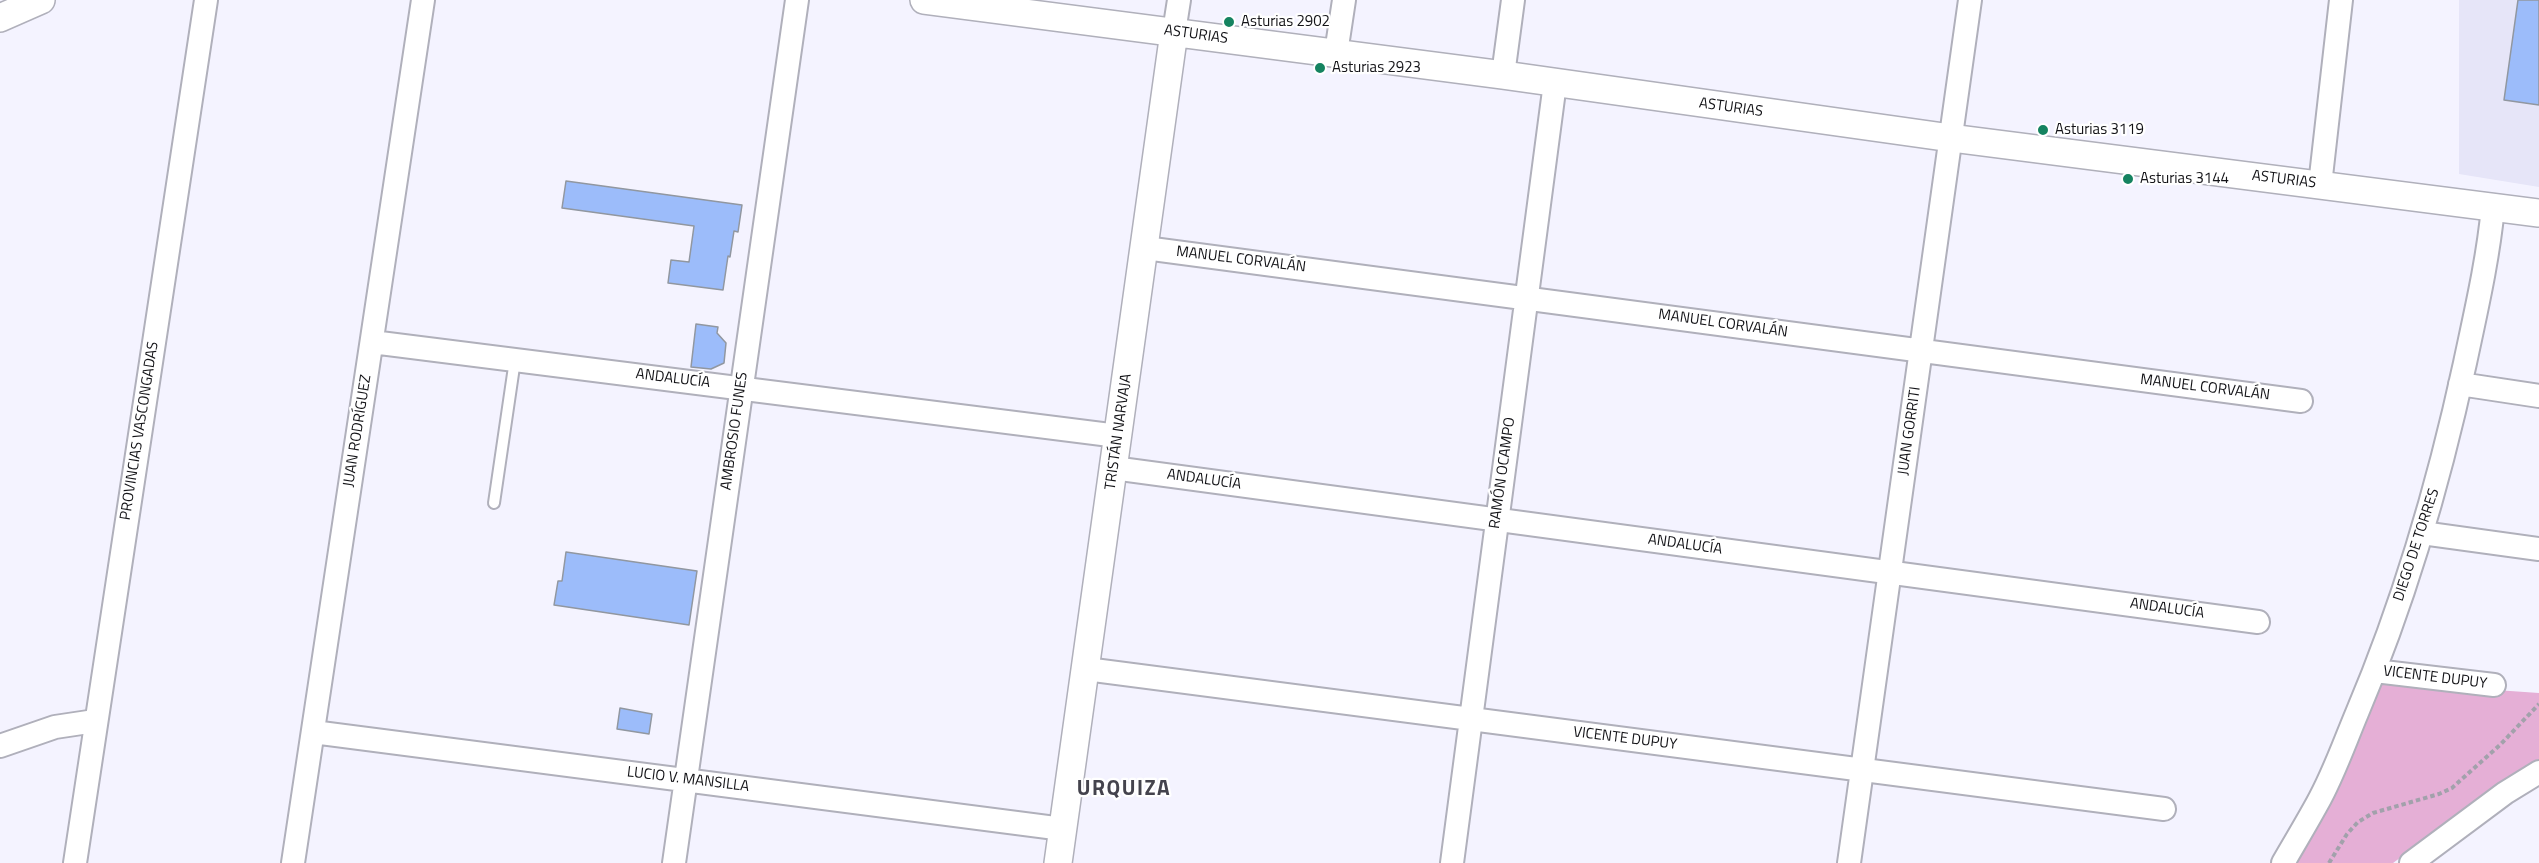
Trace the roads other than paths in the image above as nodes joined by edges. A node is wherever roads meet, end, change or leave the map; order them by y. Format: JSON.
{"nodes":[{"id":1,"x":41,"y":0,"type":"edge"},
{"id":2,"x":206,"y":0,"type":"edge"},
{"id":3,"x":423,"y":0,"type":"edge"},
{"id":4,"x":797,"y":0,"type":"edge"},
{"id":5,"x":924,"y":0,"type":"edge"},
{"id":6,"x":1179,"y":0,"type":"edge"},
{"id":7,"x":1344,"y":0,"type":"edge"},
{"id":8,"x":1513,"y":0,"type":"edge"},
{"id":9,"x":1970,"y":0,"type":"edge"},
{"id":10,"x":2341,"y":0,"type":"edge"},
{"id":11,"x":1001,"y":4,"type":"edge"},
{"id":12,"x":0,"y":18,"type":"edge"},
{"id":13,"x":1174,"y":32,"type":"junction"},
{"id":14,"x":1336,"y":53,"type":"junction"},
{"id":15,"x":1503,"y":75,"type":"junction"},
{"id":16,"x":1555,"y":83,"type":"junction"},
{"id":17,"x":1951,"y":138,"type":"junction"},
{"id":18,"x":2320,"y":185,"type":"junction"},
{"id":19,"x":2481,"y":205,"type":"junction"},
{"id":20,"x":2539,"y":213,"type":"edge"},
{"id":21,"x":1145,"y":248,"type":"junction"},
{"id":22,"x":1527,"y":297,"type":"junction"},
{"id":23,"x":372,"y":342,"type":"junction"},
{"id":24,"x":1921,"y":352,"type":"junction"},
{"id":25,"x":515,"y":360,"type":"junction"},
{"id":26,"x":2460,"y":384,"type":"junction"},
{"id":27,"x":741,"y":387,"type":"junction"},
{"id":28,"x":2539,"y":396,"type":"edge"},
{"id":29,"x":2301,"y":401,"type":"dead end"},
{"id":30,"x":1118,"y":436,"type":"junction"},
{"id":31,"x":1113,"y":468,"type":"junction"},
{"id":32,"x":494,"y":503,"type":"dead end"},
{"id":33,"x":1497,"y":519,"type":"junction"},
{"id":34,"x":2422,"y":533,"type":"junction"},
{"id":35,"x":2539,"y":549,"type":"edge"},
{"id":36,"x":1890,"y":572,"type":"junction"},
{"id":37,"x":2258,"y":622,"type":"dead end"},
{"id":38,"x":1086,"y":669,"type":"junction"},
{"id":39,"x":2375,"y":671,"type":"junction"},
{"id":40,"x":2494,"y":685,"type":"dead end"},
{"id":41,"x":1471,"y":719,"type":"junction"},
{"id":42,"x":95,"y":721,"type":"junction"},
{"id":43,"x":313,"y":732,"type":"junction"},
{"id":44,"x":0,"y":746,"type":"edge"},
{"id":45,"x":1862,"y":770,"type":"junction"},
{"id":46,"x":2539,"y":772,"type":"edge"},
{"id":47,"x":685,"y":780,"type":"junction"},
{"id":48,"x":2164,"y":809,"type":"dead end"},
{"id":49,"x":1063,"y":829,"type":"junction"},
{"id":50,"x":75,"y":863,"type":"edge"},
{"id":51,"x":293,"y":863,"type":"edge"},
{"id":52,"x":674,"y":863,"type":"edge"},
{"id":53,"x":1058,"y":863,"type":"edge"},
{"id":54,"x":1452,"y":863,"type":"edge"},
{"id":55,"x":1849,"y":863,"type":"edge"},
{"id":56,"x":2283,"y":863,"type":"edge"},
{"id":57,"x":2411,"y":863,"type":"edge"}],
"edges":[{"from":1,"to":12,"type":"street"},
{"from":2,"to":42,"type":"street","name":"PROVINCIAS VASCONGADAS"},
{"from":3,"to":23,"type":"street","name":"JUAN RODRÍGUEZ"},
{"from":4,"to":27,"type":"street","name":"AMBROSIO FUNES"},
{"from":5,"to":11,"type":"street","name":"ASTURIAS"},
{"from":6,"to":13,"type":"street","name":"TRISTÁN NARVAJA"},
{"from":7,"to":14,"type":"street"},
{"from":8,"to":15,"type":"street"},
{"from":9,"to":17,"type":"street","name":"JUAN GORRITI"},
{"from":10,"to":18,"type":"street"},
{"from":11,"to":13,"type":"street","name":"ASTURIAS"},
{"from":13,"to":14,"type":"street","name":"ASTURIAS"},
{"from":13,"to":21,"type":"street","name":"TRISTÁN NARVAJA"},
{"from":14,"to":15,"type":"street","name":"ASTURIAS"},
{"from":15,"to":16,"type":"street","name":"ASTURIAS"},
{"from":16,"to":17,"type":"street","name":"ASTURIAS"},
{"from":16,"to":22,"type":"street","name":"RAMÓN OCAMPO"},
{"from":17,"to":18,"type":"street","name":"ASTURIAS"},
{"from":17,"to":24,"type":"street","name":"JUAN GORRITI"},
{"from":18,"to":19,"type":"street","name":"ASTURIAS"},
{"from":19,"to":20,"type":"street","name":"ASTURIAS"},
{"from":19,"to":26,"type":"street","name":"DIEGO DE TORRES"},
{"from":21,"to":22,"type":"street","name":"MANUEL CORVALÁN"},
{"from":21,"to":30,"type":"street","name":"TRISTÁN NARVAJA"},
{"from":22,"to":24,"type":"street","name":"MANUEL CORVALÁN"},
{"from":22,"to":33,"type":"street","name":"RAMÓN OCAMPO"},
{"from":23,"to":25,"type":"street","name":"ANDALUCÍA"},
{"from":23,"to":43,"type":"street","name":"JUAN RODRÍGUEZ"},
{"from":24,"to":29,"type":"street","name":"MANUEL CORVALÁN"},
{"from":24,"to":36,"type":"street","name":"JUAN GORRITI"},
{"from":25,"to":27,"type":"street","name":"ANDALUCÍA"},
{"from":25,"to":32,"type":"lane"},
{"from":26,"to":28,"type":"street"},
{"from":26,"to":34,"type":"street","name":"DIEGO DE TORRES"},
{"from":27,"to":30,"type":"street","name":"ANDALUCÍA"},
{"from":27,"to":47,"type":"street","name":"AMBROSIO FUNES"},
{"from":30,"to":31,"type":"street","name":"TRISTÁN NARVAJA"},
{"from":31,"to":33,"type":"street","name":"ANDALUCÍA"},
{"from":31,"to":38,"type":"street","name":"TRISTÁN NARVAJA"},
{"from":33,"to":36,"type":"street","name":"ANDALUCÍA"},
{"from":33,"to":41,"type":"street","name":"RAMÓN OCAMPO"},
{"from":34,"to":35,"type":"street"},
{"from":34,"to":39,"type":"street","name":"DIEGO DE TORRES"},
{"from":36,"to":37,"type":"street","name":"ANDALUCÍA"},
{"from":36,"to":45,"type":"street","name":"JUAN GORRITI"},
{"from":38,"to":41,"type":"street","name":"VICENTE DUPUY"},
{"from":38,"to":49,"type":"street","name":"TRISTÁN NARVAJA"},
{"from":39,"to":40,"type":"street","name":"VICENTE DUPUY"},
{"from":39,"to":56,"type":"street","name":"DIEGO DE TORRES"},
{"from":41,"to":45,"type":"street","name":"VICENTE DUPUY"},
{"from":41,"to":54,"type":"street","name":"RAMÓN OCAMPO"},
{"from":42,"to":44,"type":"street"},
{"from":42,"to":50,"type":"street","name":"PROVINCIAS VASCONGADAS"},
{"from":43,"to":47,"type":"street","name":"LUCIO V. MANSILLA"},
{"from":43,"to":51,"type":"street","name":"JUAN RODRÍGUEZ"},
{"from":45,"to":48,"type":"street","name":"VICENTE DUPUY"},
{"from":45,"to":55,"type":"street","name":"JUAN GORRITI"},
{"from":46,"to":57,"type":"street"},
{"from":47,"to":49,"type":"street","name":"LUCIO V. MANSILLA"},
{"from":47,"to":52,"type":"street","name":"AMBROSIO FUNES"},
{"from":49,"to":53,"type":"street","name":"TRISTÁN NARVAJA"}]}
